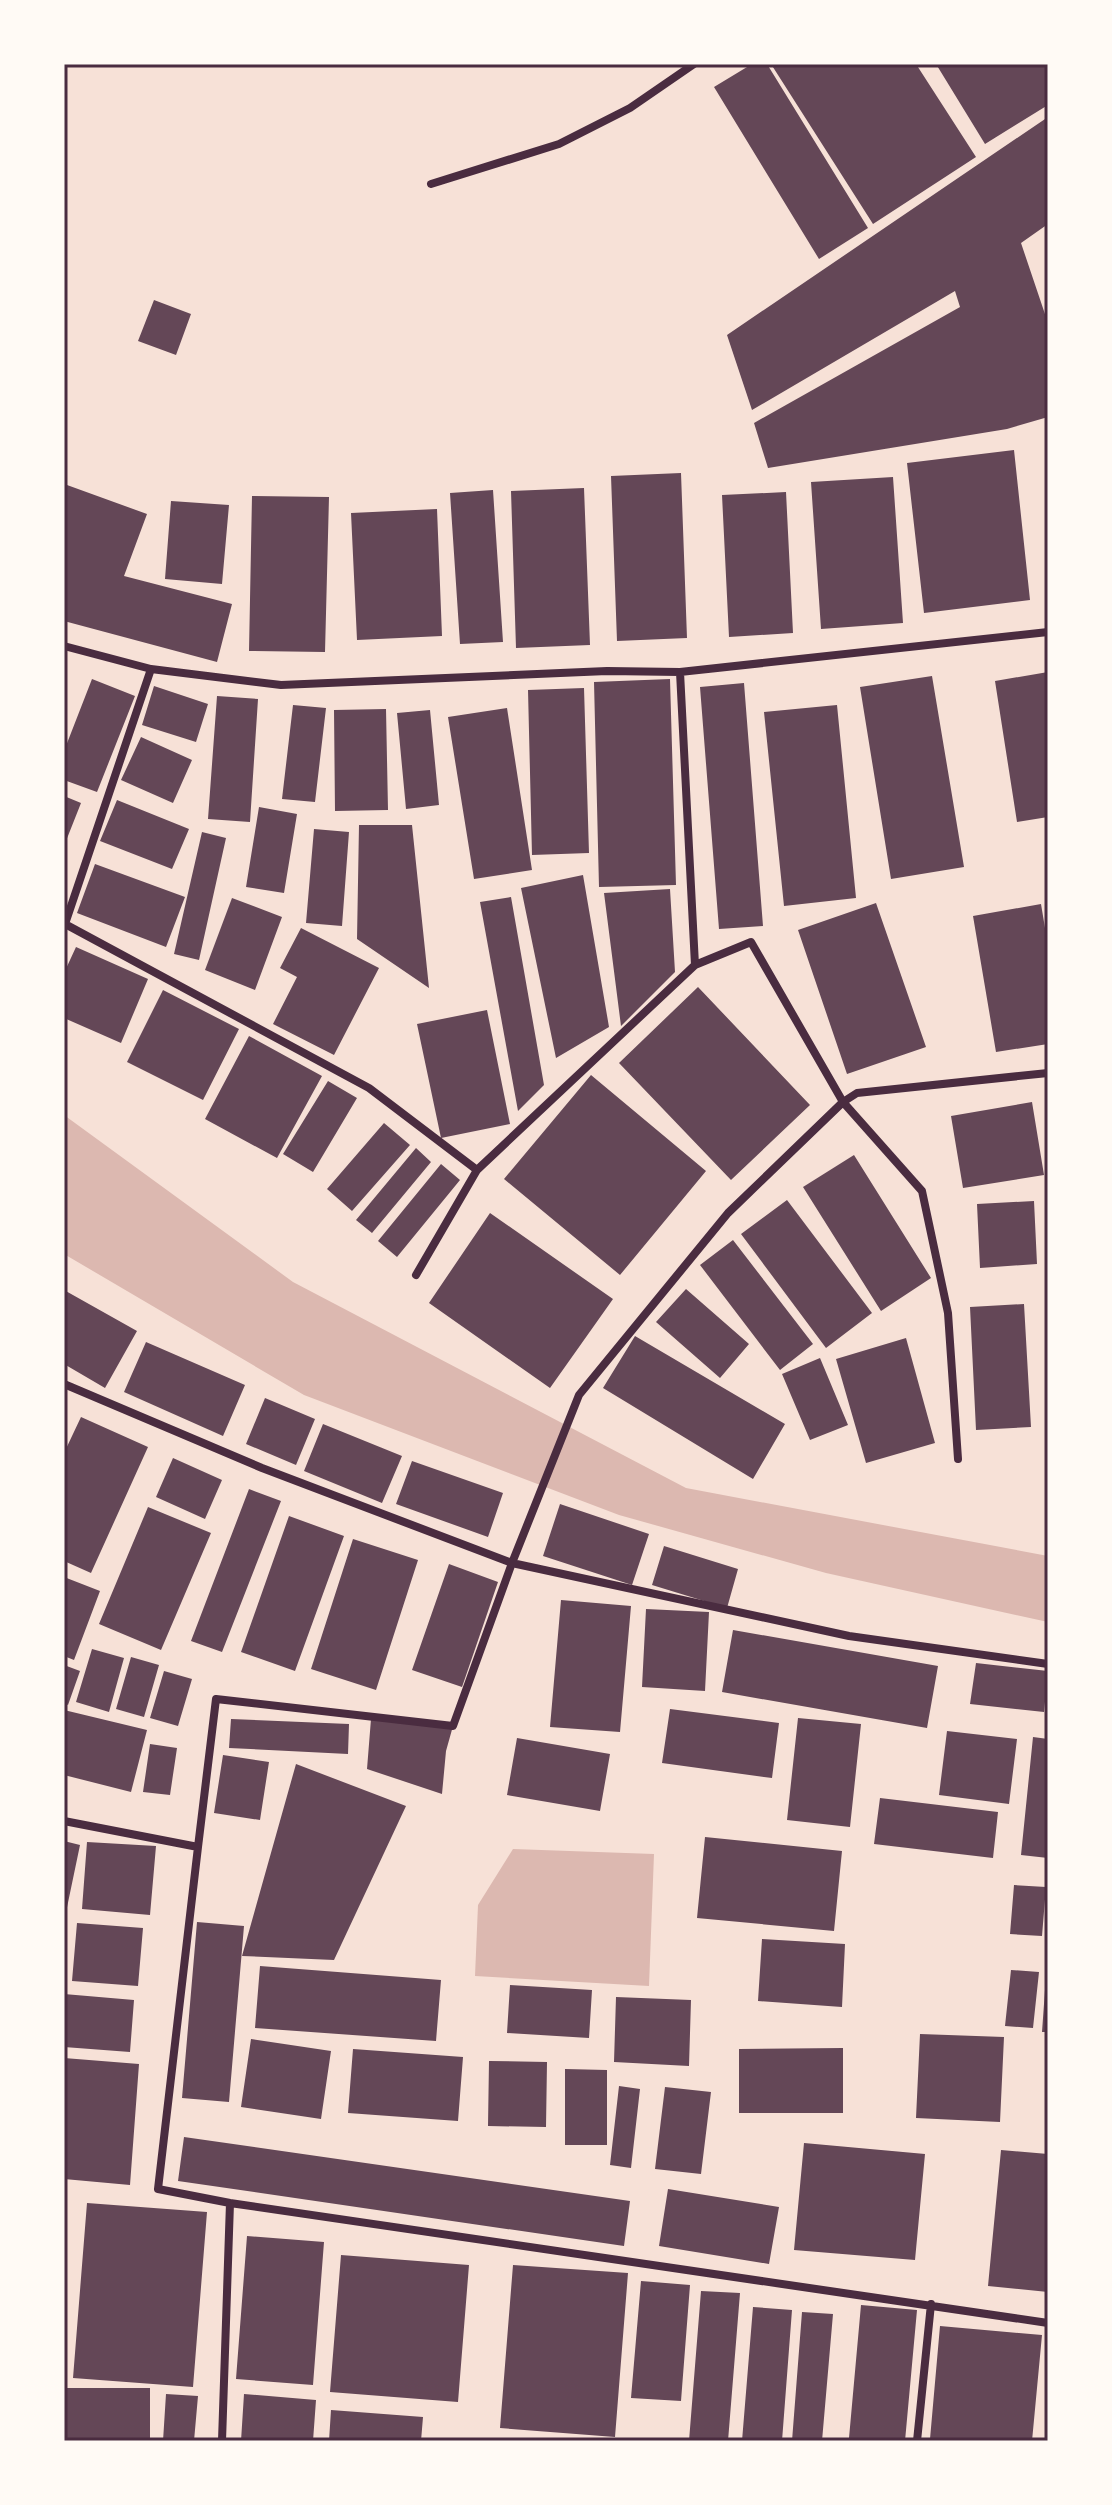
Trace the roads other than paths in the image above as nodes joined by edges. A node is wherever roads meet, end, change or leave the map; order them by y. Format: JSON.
{"nodes":[{"id":1,"x":694,"y":64,"type":"edge"},
{"id":2,"x":431,"y":184,"type":"dead end"},
{"id":3,"x":1048,"y":632,"type":"edge"},
{"id":4,"x":64,"y":646,"type":"edge"},
{"id":5,"x":151,"y":669,"type":"junction"},
{"id":6,"x":680,"y":672,"type":"junction"},
{"id":7,"x":695,"y":965,"type":"junction"},
{"id":8,"x":1048,"y":1073,"type":"edge"},
{"id":9,"x":843,"y":1102,"type":"junction"},
{"id":10,"x":477,"y":1170,"type":"junction"},
{"id":11,"x":416,"y":1275,"type":"dead end"},
{"id":12,"x":64,"y":1384,"type":"edge"},
{"id":13,"x":958,"y":1459,"type":"dead end"},
{"id":14,"x":512,"y":1563,"type":"junction"},
{"id":15,"x":1048,"y":1664,"type":"edge"},
{"id":16,"x":64,"y":1821,"type":"edge"},
{"id":17,"x":198,"y":1847,"type":"junction"},
{"id":18,"x":230,"y":2203,"type":"junction"},
{"id":19,"x":931,"y":2304,"type":"junction"},
{"id":20,"x":1048,"y":2323,"type":"edge"},
{"id":21,"x":222,"y":2441,"type":"edge"},
{"id":22,"x":917,"y":2441,"type":"edge"}],
"edges":[{"from":1,"to":2,"type":"street"},
{"from":3,"to":6,"type":"street"},
{"from":4,"to":5,"type":"street"},
{"from":5,"to":6,"type":"street"},
{"from":5,"to":10,"type":"street"},
{"from":6,"to":7,"type":"street"},
{"from":7,"to":9,"type":"street"},
{"from":7,"to":10,"type":"street"},
{"from":8,"to":9,"type":"street"},
{"from":9,"to":13,"type":"street"},
{"from":9,"to":14,"type":"street"},
{"from":10,"to":11,"type":"street"},
{"from":12,"to":14,"type":"street"},
{"from":14,"to":15,"type":"street"},
{"from":14,"to":17,"type":"street"},
{"from":16,"to":17,"type":"street"},
{"from":17,"to":18,"type":"street"},
{"from":18,"to":19,"type":"street"},
{"from":18,"to":21,"type":"street"},
{"from":19,"to":20,"type":"street"},
{"from":19,"to":22,"type":"street"}]}
